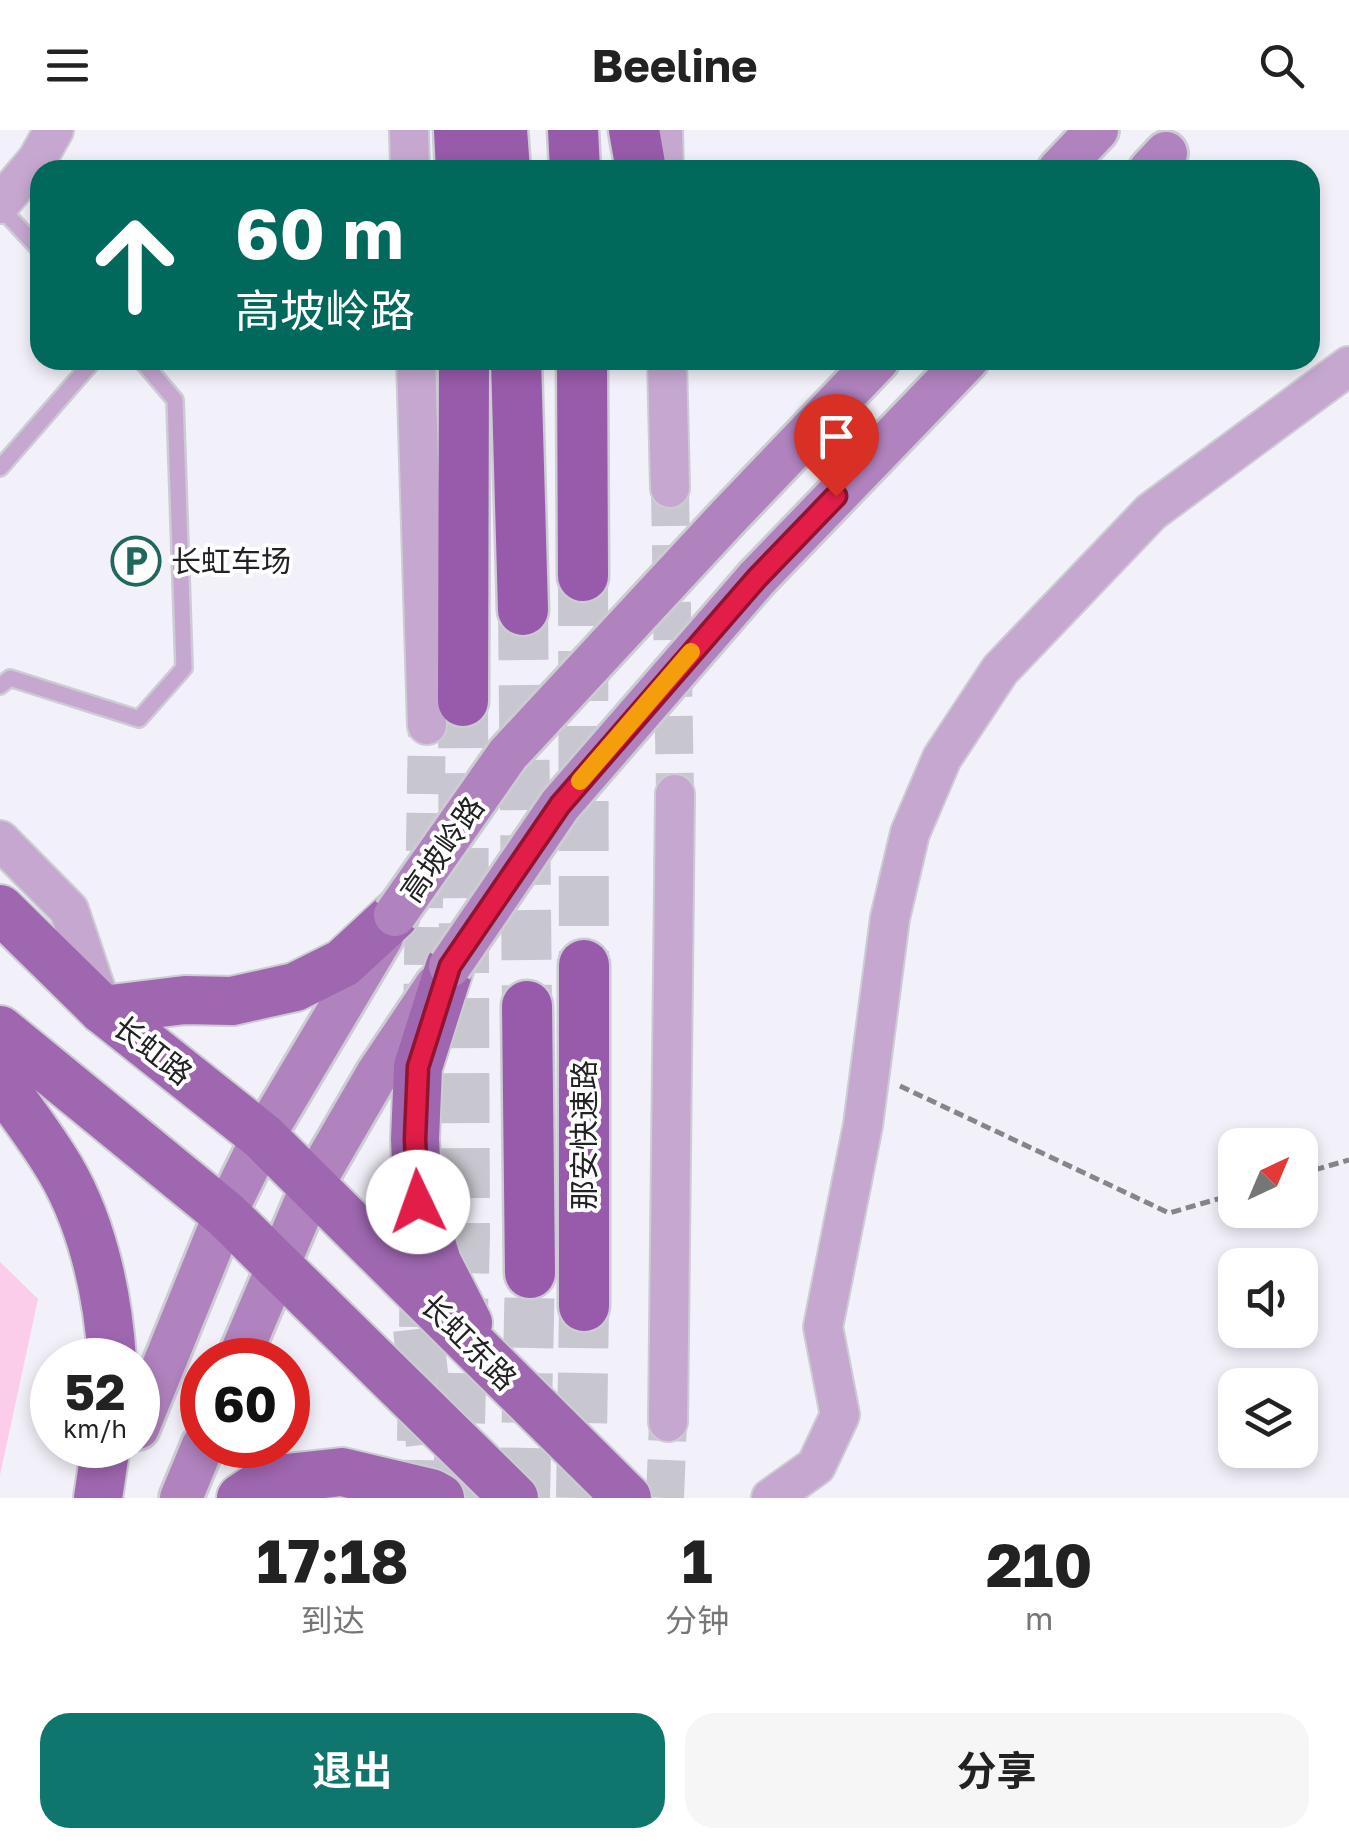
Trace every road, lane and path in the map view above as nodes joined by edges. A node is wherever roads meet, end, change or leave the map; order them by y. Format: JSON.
{"nodes":[{"id":1,"x":54,"y":130,"type":"edge"},
{"id":2,"x":409,"y":130,"type":"edge"},
{"id":3,"x":460,"y":130,"type":"edge"},
{"id":4,"x":502,"y":130,"type":"edge"},
{"id":5,"x":573,"y":130,"type":"edge"},
{"id":6,"x":634,"y":130,"type":"edge"},
{"id":7,"x":663,"y":130,"type":"edge"},
{"id":8,"x":1097,"y":130,"type":"edge"},
{"id":9,"x":37,"y":160,"type":"edge"},
{"id":10,"x":410,"y":160,"type":"edge"},
{"id":11,"x":460,"y":160,"type":"edge"},
{"id":12,"x":504,"y":160,"type":"edge"},
{"id":13,"x":575,"y":160,"type":"edge"},
{"id":14,"x":639,"y":160,"type":"edge"},
{"id":15,"x":664,"y":160,"type":"edge"},
{"id":16,"x":1068,"y":160,"type":"edge"},
{"id":17,"x":30,"y":169,"type":"edge"},
{"id":18,"x":0,"y":205,"type":"edge"},
{"id":19,"x":30,"y":239,"type":"edge"},
{"id":20,"x":1349,"y":366,"type":"edge"},
{"id":21,"x":85,"y":370,"type":"edge"},
{"id":22,"x":150,"y":370,"type":"edge"},
{"id":23,"x":417,"y":370,"type":"edge"},
{"id":24,"x":463,"y":370,"type":"edge"},
{"id":25,"x":516,"y":370,"type":"edge"},
{"id":26,"x":582,"y":370,"type":"edge"},
{"id":27,"x":667,"y":370,"type":"edge"},
{"id":28,"x":868,"y":370,"type":"edge"},
{"id":29,"x":957,"y":370,"type":"edge"},
{"id":30,"x":0,"y":468,"type":"edge"},
{"id":31,"x":670,"y":488,"type":"tunnel mouth"},
{"id":32,"x":583,"y":576,"type":"tunnel mouth"},
{"id":33,"x":523,"y":610,"type":"tunnel mouth"},
{"id":34,"x":3,"y":676,"type":"edge"},
{"id":35,"x":445,"y":713,"type":"joint"},
{"id":36,"x":675,"y":794,"type":"tunnel mouth"},
{"id":37,"x":0,"y":840,"type":"edge"},
{"id":38,"x":0,"y":910,"type":"edge"},
{"id":39,"x":395,"y":916,"type":"junction"},
{"id":40,"x":584,"y":965,"type":"tunnel mouth"},
{"id":41,"x":450,"y":966,"type":"junction"},
{"id":42,"x":527,"y":1006,"type":"tunnel mouth"},
{"id":43,"x":103,"y":1010,"type":"junction"},
{"id":44,"x":0,"y":1030,"type":"edge"},
{"id":45,"x":870,"y":1072,"type":"junction"},
{"id":46,"x":0,"y":1082,"type":"edge"},
{"id":47,"x":0,"y":1114,"type":"edge"},
{"id":48,"x":263,"y":1137,"type":"junction"},
{"id":49,"x":1349,"y":1160,"type":"edge"},
{"id":50,"x":56,"y":1161,"type":"junction"},
{"id":51,"x":1318,"y":1169,"type":"edge"},
{"id":52,"x":312,"y":1186,"type":"junction"},
{"id":53,"x":1218,"y":1199,"type":"edge"},
{"id":54,"x":224,"y":1214,"type":"junction"},
{"id":55,"x":277,"y":1266,"type":"junction"},
{"id":56,"x":530,"y":1272,"type":"tunnel mouth"},
{"id":57,"x":584,"y":1306,"type":"tunnel mouth"},
{"id":58,"x":111,"y":1338,"type":"edge"},
{"id":59,"x":247,"y":1338,"type":"edge"},
{"id":60,"x":485,"y":1358,"type":"junction"},
{"id":61,"x":160,"y":1373,"type":"edge"},
{"id":62,"x":668,"y":1422,"type":"tunnel mouth"},
{"id":63,"x":103,"y":1468,"type":"edge"},
{"id":64,"x":121,"y":1468,"type":"edge"},
{"id":65,"x":193,"y":1468,"type":"edge"},
{"id":66,"x":382,"y":1488,"type":"edge"},
{"id":67,"x":98,"y":1498,"type":"edge"},
{"id":68,"x":109,"y":1498,"type":"edge"},
{"id":69,"x":181,"y":1498,"type":"edge"},
{"id":70,"x":241,"y":1498,"type":"edge"},
{"id":71,"x":440,"y":1498,"type":"edge"},
{"id":72,"x":514,"y":1498,"type":"edge"},
{"id":73,"x":627,"y":1498,"type":"edge"},
{"id":74,"x":771,"y":1498,"type":"edge"}],
"edges":[{"from":1,"to":9,"type":"street"},
{"from":2,"to":10,"type":"street"},
{"from":3,"to":11,"type":"highway"},
{"from":4,"to":12,"type":"highway"},
{"from":5,"to":13,"type":"highway"},
{"from":6,"to":14,"type":"highway"},
{"from":7,"to":15,"type":"street"},
{"from":8,"to":16,"type":"main road"},
{"from":17,"to":18,"type":"street"},
{"from":18,"to":19,"type":"lane"},
{"from":20,"to":45,"type":"street"},
{"from":21,"to":30,"type":"lane"},
{"from":22,"to":34,"type":"lane"},
{"from":23,"to":35,"type":"street"},
{"from":24,"to":35,"type":"highway"},
{"from":25,"to":33,"type":"highway"},
{"from":26,"to":32,"type":"highway"},
{"from":27,"to":31,"type":"street"},
{"from":28,"to":39,"type":"main road","name":"高坡岭路","bridge":true},
{"from":29,"to":41,"type":"main road","bridge":true},
{"from":36,"to":62,"type":"street"},
{"from":37,"to":43,"type":"street"},
{"from":38,"to":43,"type":"main road","name":"长虹路"},
{"from":39,"to":43,"type":"main road"},
{"from":39,"to":48,"type":"main road","name":"高坡岭路"},
{"from":40,"to":57,"type":"highway","name":"那安快速路"},
{"from":41,"to":52,"type":"main road"},
{"from":41,"to":60,"type":"main road"},
{"from":42,"to":56,"type":"highway","name":"那安快速路"},
{"from":43,"to":48,"type":"main road","name":"长虹路"},
{"from":44,"to":54,"type":"main road"},
{"from":45,"to":53,"type":"path"},
{"from":45,"to":74,"type":"street"},
{"from":46,"to":50,"type":"main road"},
{"from":47,"to":50,"type":"street"},
{"from":48,"to":52,"type":"main road","name":"长虹路"},
{"from":48,"to":54,"type":"main road","name":"高坡岭路"},
{"from":49,"to":51,"type":"path"},
{"from":50,"to":58,"type":"main road"},
{"from":52,"to":55,"type":"main road"},
{"from":52,"to":60,"type":"main road","name":"长虹东路"},
{"from":54,"to":55,"type":"main road"},
{"from":54,"to":61,"type":"main road","name":"高坡岭路"},
{"from":55,"to":59,"type":"main road"},
{"from":55,"to":72,"type":"main road"},
{"from":60,"to":73,"type":"main road","name":"长虹东路"},
{"from":63,"to":67,"type":"main road"},
{"from":64,"to":68,"type":"main road"},
{"from":65,"to":69,"type":"main road"},
{"from":66,"to":70,"type":"main road"},
{"from":66,"to":71,"type":"main road"}]}
